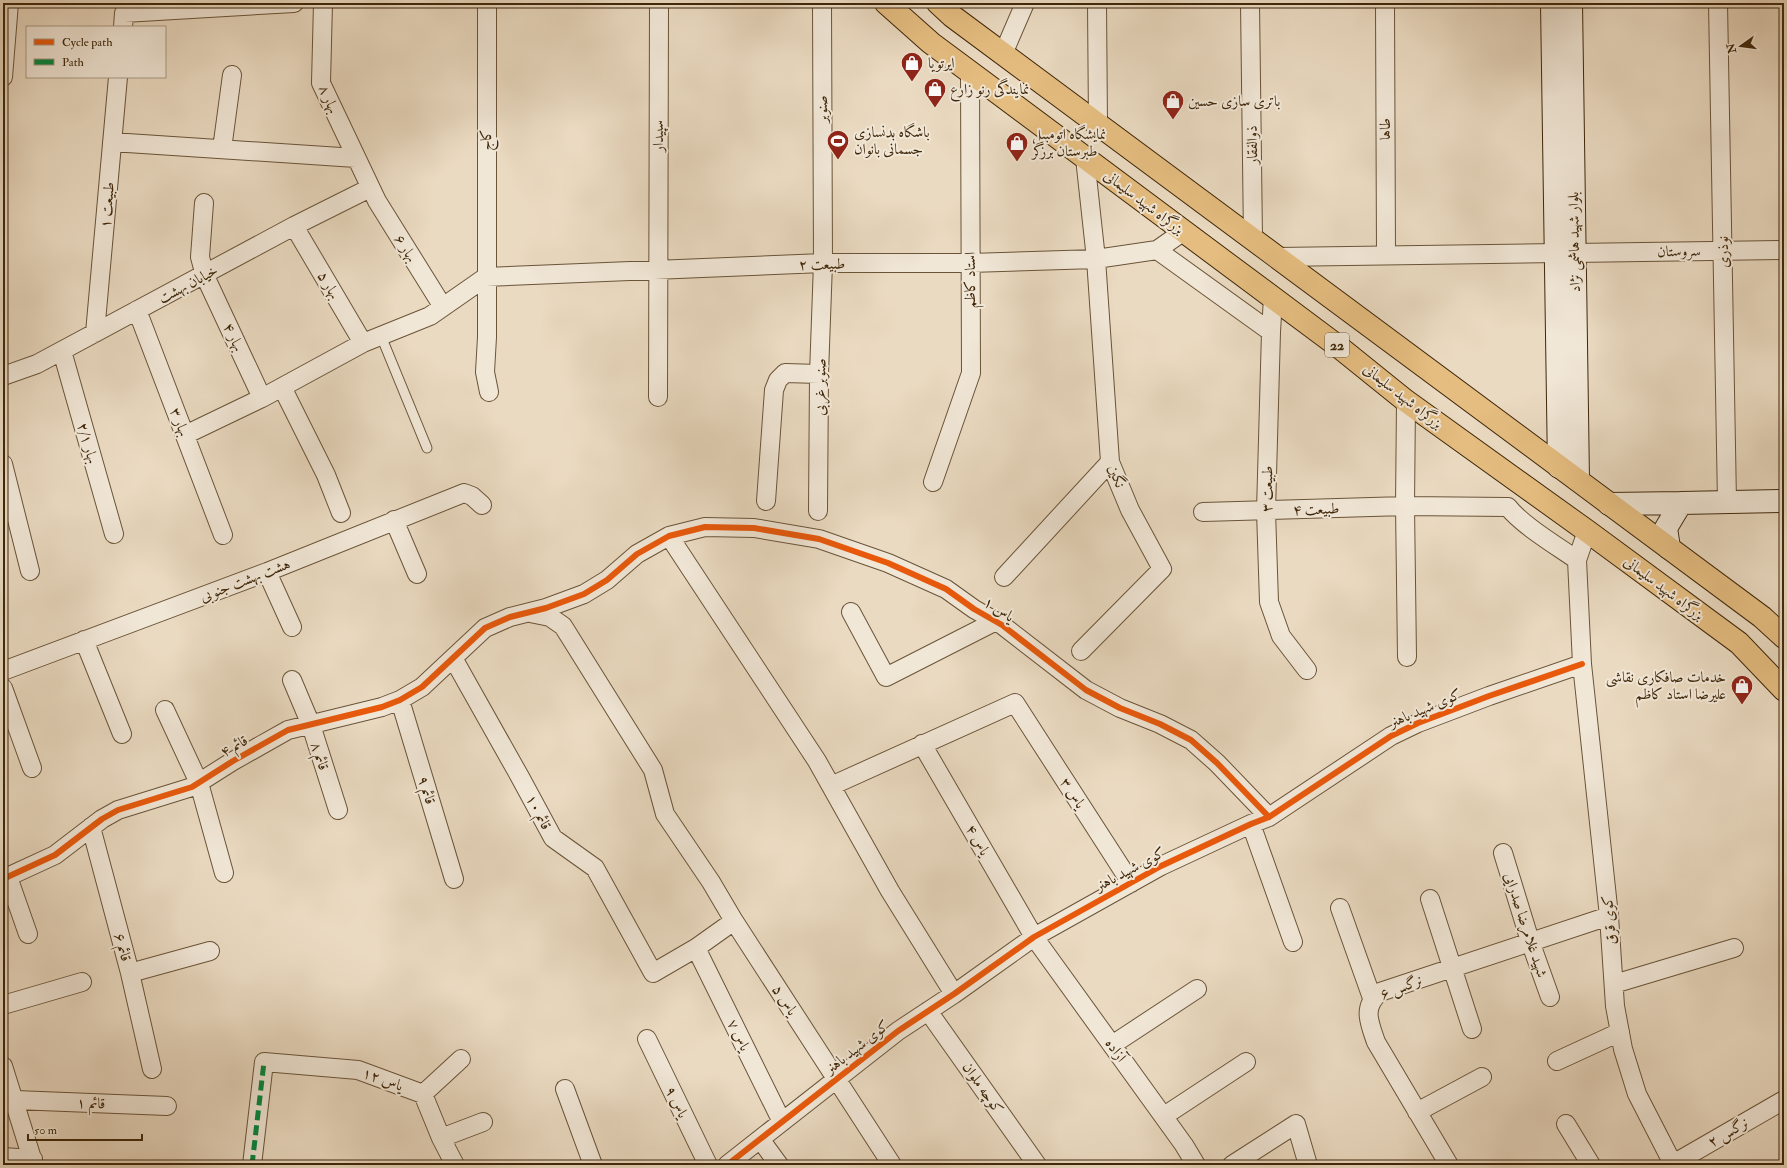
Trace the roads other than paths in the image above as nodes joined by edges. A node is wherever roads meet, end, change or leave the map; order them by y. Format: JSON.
{"nodes":[{"id":1,"x":9,"y":3,"type":"edge"},
{"id":2,"x":294,"y":3,"type":"edge"},
{"id":3,"x":322,"y":3,"type":"edge"},
{"id":4,"x":487,"y":3,"type":"edge"},
{"id":5,"x":658,"y":3,"type":"edge"},
{"id":6,"x":822,"y":3,"type":"edge"},
{"id":7,"x":886,"y":3,"type":"edge"},
{"id":8,"x":1025,"y":3,"type":"edge"},
{"id":9,"x":1097,"y":3,"type":"edge"},
{"id":10,"x":1250,"y":3,"type":"edge"},
{"id":11,"x":1385,"y":3,"type":"edge"},
{"id":12,"x":1552,"y":3,"type":"edge"},
{"id":13,"x":1571,"y":3,"type":"edge"},
{"id":14,"x":1718,"y":3,"type":"edge"},
{"id":15,"x":947,"y":7,"type":"edge"},
{"id":16,"x":123,"y":26,"type":"edge"},
{"id":17,"x":1003,"y":54,"type":"junction"},
{"id":18,"x":970,"y":72,"type":"junction"},
{"id":19,"x":232,"y":75,"type":"dead end"},
{"id":20,"x":3,"y":77,"type":"edge"},
{"id":21,"x":118,"y":78,"type":"edge"},
{"id":22,"x":1098,"y":124,"type":"junction"},
{"id":23,"x":112,"y":142,"type":"junction"},
{"id":24,"x":222,"y":149,"type":"junction"},
{"id":25,"x":356,"y":158,"type":"junction"},
{"id":26,"x":1085,"y":158,"type":"junction"},
{"id":27,"x":370,"y":188,"type":"junction"},
{"id":28,"x":204,"y":203,"type":"dead end"},
{"id":29,"x":294,"y":226,"type":"junction"},
{"id":30,"x":1184,"y":231,"type":"junction"},
{"id":31,"x":1253,"y":239,"type":"junction"},
{"id":32,"x":1157,"y":250,"type":"junction"},
{"id":33,"x":1784,"y":250,"type":"edge"},
{"id":34,"x":1722,"y":251,"type":"junction"},
{"id":35,"x":1565,"y":253,"type":"junction"},
{"id":36,"x":1386,"y":255,"type":"junction"},
{"id":37,"x":1277,"y":257,"type":"junction"},
{"id":38,"x":1096,"y":259,"type":"junction"},
{"id":39,"x":823,"y":263,"type":"junction"},
{"id":40,"x":970,"y":263,"type":"junction"},
{"id":41,"x":658,"y":269,"type":"junction"},
{"id":42,"x":205,"y":276,"type":"junction"},
{"id":43,"x":486,"y":277,"type":"junction"},
{"id":44,"x":1273,"y":297,"type":"junction"},
{"id":45,"x":443,"y":306,"type":"junction"},
{"id":46,"x":138,"y":310,"type":"junction"},
{"id":47,"x":1270,"y":332,"type":"junction"},
{"id":48,"x":95,"y":333,"type":"junction"},
{"id":49,"x":381,"y":336,"type":"junction"},
{"id":50,"x":363,"y":343,"type":"junction"},
{"id":51,"x":62,"y":351,"type":"junction"},
{"id":52,"x":819,"y":374,"type":"junction"},
{"id":53,"x":3,"y":376,"type":"edge"},
{"id":54,"x":282,"y":387,"type":"junction"},
{"id":55,"x":489,"y":392,"type":"dead end"},
{"id":56,"x":658,"y":396,"type":"dead end"},
{"id":57,"x":262,"y":398,"type":"junction"},
{"id":58,"x":1406,"y":401,"type":"junction"},
{"id":59,"x":1568,"y":406,"type":"junction"},
{"id":60,"x":185,"y":435,"type":"junction"},
{"id":61,"x":427,"y":448,"type":"dead end"},
{"id":62,"x":1110,"y":462,"type":"junction"},
{"id":63,"x":3,"y":464,"type":"edge"},
{"id":64,"x":1559,"y":467,"type":"junction"},
{"id":65,"x":1578,"y":480,"type":"junction"},
{"id":66,"x":933,"y":482,"type":"dead end"},
{"id":67,"x":766,"y":500,"type":"dead end"},
{"id":68,"x":1784,"y":501,"type":"edge"},
{"id":69,"x":1727,"y":502,"type":"junction"},
{"id":70,"x":1681,"y":503,"type":"junction"},
{"id":71,"x":1609,"y":504,"type":"junction"},
{"id":72,"x":482,"y":505,"type":"dead end"},
{"id":73,"x":1405,"y":506,"type":"junction"},
{"id":74,"x":818,"y":511,"type":"dead end"},
{"id":75,"x":1266,"y":511,"type":"junction"},
{"id":76,"x":1203,"y":512,"type":"dead end"},
{"id":77,"x":341,"y":513,"type":"dead end"},
{"id":78,"x":394,"y":520,"type":"junction"},
{"id":79,"x":1587,"y":531,"type":"junction"},
{"id":80,"x":114,"y":534,"type":"dead end"},
{"id":81,"x":223,"y":534,"type":"dead end"},
{"id":82,"x":669,"y":536,"type":"junction"},
{"id":83,"x":1669,"y":548,"type":"junction"},
{"id":84,"x":1577,"y":560,"type":"junction"},
{"id":85,"x":30,"y":571,"type":"dead end"},
{"id":86,"x":267,"y":572,"type":"junction"},
{"id":87,"x":417,"y":574,"type":"dead end"},
{"id":88,"x":1004,"y":577,"type":"dead end"},
{"id":89,"x":528,"y":612,"type":"junction"},
{"id":90,"x":851,"y":612,"type":"dead end"},
{"id":91,"x":996,"y":621,"type":"junction"},
{"id":92,"x":292,"y":627,"type":"dead end"},
{"id":93,"x":1784,"y":637,"type":"edge"},
{"id":94,"x":84,"y":640,"type":"junction"},
{"id":95,"x":1081,"y":651,"type":"dead end"},
{"id":96,"x":1407,"y":657,"type":"dead end"},
{"id":97,"x":453,"y":658,"type":"junction"},
{"id":98,"x":1582,"y":664,"type":"junction"},
{"id":99,"x":1307,"y":670,"type":"dead end"},
{"id":100,"x":3,"y":671,"type":"edge"},
{"id":101,"x":292,"y":680,"type":"dead end"},
{"id":102,"x":3,"y":688,"type":"edge"},
{"id":103,"x":1784,"y":690,"type":"edge"},
{"id":104,"x":400,"y":700,"type":"junction"},
{"id":105,"x":165,"y":710,"type":"dead end"},
{"id":106,"x":311,"y":725,"type":"junction"},
{"id":107,"x":122,"y":734,"type":"dead end"},
{"id":108,"x":922,"y":744,"type":"junction"},
{"id":109,"x":32,"y":768,"type":"dead end"},
{"id":110,"x":199,"y":783,"type":"junction"},
{"id":111,"x":831,"y":786,"type":"junction"},
{"id":112,"x":338,"y":810,"type":"dead end"},
{"id":113,"x":1269,"y":817,"type":"junction"},
{"id":114,"x":1251,"y":824,"type":"junction"},
{"id":115,"x":91,"y":827,"type":"junction"},
{"id":116,"x":1503,"y":853,"type":"dead end"},
{"id":117,"x":224,"y":873,"type":"dead end"},
{"id":118,"x":6,"y":878,"type":"edge"},
{"id":119,"x":454,"y":879,"type":"dead end"},
{"id":120,"x":1131,"y":883,"type":"junction"},
{"id":121,"x":1430,"y":899,"type":"dead end"},
{"id":122,"x":1340,"y":908,"type":"dead end"},
{"id":123,"x":1609,"y":916,"type":"junction"},
{"id":124,"x":734,"y":921,"type":"junction"},
{"id":125,"x":28,"y":934,"type":"dead end"},
{"id":126,"x":1034,"y":937,"type":"junction"},
{"id":127,"x":1530,"y":941,"type":"junction"},
{"id":128,"x":1293,"y":942,"type":"dead end"},
{"id":129,"x":696,"y":948,"type":"junction"},
{"id":130,"x":1734,"y":948,"type":"dead end"},
{"id":131,"x":210,"y":951,"type":"dead end"},
{"id":132,"x":1453,"y":968,"type":"junction"},
{"id":133,"x":130,"y":973,"type":"junction"},
{"id":134,"x":82,"y":982,"type":"dead end"},
{"id":135,"x":1614,"y":984,"type":"junction"},
{"id":136,"x":1197,"y":989,"type":"dead end"},
{"id":137,"x":954,"y":994,"type":"junction"},
{"id":138,"x":1550,"y":996,"type":"dead end"},
{"id":139,"x":1372,"y":998,"type":"junction"},
{"id":140,"x":3,"y":1004,"type":"edge"},
{"id":141,"x":928,"y":1011,"type":"junction"},
{"id":142,"x":1472,"y":1029,"type":"dead end"},
{"id":143,"x":1620,"y":1032,"type":"junction"},
{"id":144,"x":647,"y":1039,"type":"dead end"},
{"id":145,"x":1112,"y":1045,"type":"junction"},
{"id":146,"x":461,"y":1059,"type":"dead end"},
{"id":147,"x":1557,"y":1061,"type":"dead end"},
{"id":148,"x":1246,"y":1062,"type":"dead end"},
{"id":149,"x":3,"y":1066,"type":"edge"},
{"id":150,"x":152,"y":1069,"type":"dead end"},
{"id":151,"x":1482,"y":1078,"type":"dead end"},
{"id":152,"x":836,"y":1080,"type":"junction"},
{"id":153,"x":565,"y":1089,"type":"dead end"},
{"id":154,"x":423,"y":1094,"type":"junction"},
{"id":155,"x":14,"y":1100,"type":"junction"},
{"id":156,"x":1784,"y":1100,"type":"edge"},
{"id":157,"x":167,"y":1106,"type":"dead end"},
{"id":158,"x":1418,"y":1112,"type":"junction"},
{"id":159,"x":1164,"y":1116,"type":"junction"},
{"id":160,"x":483,"y":1122,"type":"dead end"},
{"id":161,"x":782,"y":1122,"type":"junction"},
{"id":162,"x":1566,"y":1124,"type":"dead end"},
{"id":163,"x":441,"y":1138,"type":"junction"},
{"id":164,"x":760,"y":1139,"type":"junction"},
{"id":165,"x":3,"y":1157,"type":"edge"},
{"id":166,"x":34,"y":1162,"type":"edge"},
{"id":167,"x":1672,"y":1164,"type":"edge"},
{"id":168,"x":252,"y":1165,"type":"edge"},
{"id":169,"x":455,"y":1165,"type":"edge"},
{"id":170,"x":593,"y":1165,"type":"edge"},
{"id":171,"x":708,"y":1165,"type":"edge"},
{"id":172,"x":727,"y":1165,"type":"edge"},
{"id":173,"x":779,"y":1165,"type":"edge"},
{"id":174,"x":892,"y":1165,"type":"edge"},
{"id":175,"x":1037,"y":1165,"type":"edge"},
{"id":176,"x":1196,"y":1165,"type":"edge"},
{"id":177,"x":1232,"y":1165,"type":"edge"},
{"id":178,"x":1308,"y":1165,"type":"edge"},
{"id":179,"x":1449,"y":1165,"type":"edge"},
{"id":180,"x":1591,"y":1165,"type":"edge"}],
"edges":[{"from":1,"to":20,"type":"street"},
{"from":2,"to":16,"type":"street"},
{"from":3,"to":25,"type":"street","name":"بهار ۸"},
{"from":4,"to":43,"type":"street","name":"کاج"},
{"from":5,"to":41,"type":"street","name":"سپیدار"},
{"from":6,"to":39,"type":"street","name":"صنوبر"},
{"from":7,"to":18,"type":"highway","name":"بزرگراه شهید سلیمانی","number":"22"},
{"from":8,"to":17,"type":"street"},
{"from":9,"to":22,"type":"street"},
{"from":10,"to":31,"type":"street","name":"ذوالفقار"},
{"from":11,"to":36,"type":"street","name":"طاها"},
{"from":12,"to":35,"type":"main road","name":"بلوار شهید هاشمی نژاد"},
{"from":13,"to":35,"type":"main road","name":"بلوار شهید هاشمی نژاد"},
{"from":14,"to":34,"type":"street","name":"نوذری"},
{"from":15,"to":17,"type":"highway","number":"22"},
{"from":17,"to":22,"type":"highway","number":"22"},
{"from":18,"to":26,"type":"highway","name":"بزرگراه شهید سلیمانی","number":"22"},
{"from":18,"to":40,"type":"street","name":"استاد کاظم"},
{"from":19,"to":24,"type":"street"},
{"from":21,"to":23,"type":"street","name":"طبیعت ۱"},
{"from":22,"to":31,"type":"highway","number":"22"},
{"from":23,"to":24,"type":"street"},
{"from":23,"to":48,"type":"street","name":"طبیعت ۱"},
{"from":24,"to":25,"type":"street"},
{"from":25,"to":27,"type":"street","name":"بهار ۸"},
{"from":26,"to":30,"type":"highway","name":"بزرگراه شهید سلیمانی","number":"22"},
{"from":26,"to":38,"type":"street","name":"نگین"},
{"from":27,"to":29,"type":"street","name":"خیابان بهشت"},
{"from":27,"to":45,"type":"street","name":"بهار ۶"},
{"from":28,"to":42,"type":"street","name":"بهار ۴"},
{"from":29,"to":42,"type":"street","name":"خیابان بهشت"},
{"from":29,"to":50,"type":"street","name":"بهار ۵"},
{"from":30,"to":32,"type":"street"},
{"from":30,"to":44,"type":"highway","name":"بزرگراه شهید سلیمانی","number":"22"},
{"from":31,"to":37,"type":"highway","number":"22"},
{"from":32,"to":38,"type":"street","name":"طبیعت ۲"},
{"from":32,"to":47,"type":"street"},
{"from":33,"to":34,"type":"street","name":"سروستان"},
{"from":34,"to":35,"type":"street","name":"سروستان"},
{"from":34,"to":69,"type":"street","name":"نوذری"},
{"from":35,"to":36,"type":"street","name":"سروستان"},
{"from":35,"to":59,"type":"main road","name":"بلوار شهید هاشمی نژاد"},
{"from":36,"to":37,"type":"street","name":"سروستان"},
{"from":37,"to":64,"type":"highway","number":"22"},
{"from":38,"to":40,"type":"street","name":"طبیعت ۲"},
{"from":38,"to":62,"type":"street","name":"نگین"},
{"from":39,"to":40,"type":"street","name":"طبیعت ۲"},
{"from":39,"to":41,"type":"street","name":"طبیعت ۲"},
{"from":39,"to":52,"type":"street","name":"صنوبر غربی"},
{"from":40,"to":66,"type":"street","name":"استاد کاظم"},
{"from":41,"to":43,"type":"street","name":"طبیعت ۲"},
{"from":41,"to":56,"type":"street","name":"سپیدار"},
{"from":42,"to":46,"type":"street","name":"خیابان بهشت"},
{"from":42,"to":57,"type":"street","name":"بهار ۴"},
{"from":43,"to":45,"type":"street"},
{"from":43,"to":55,"type":"street","name":"کاج"},
{"from":44,"to":47,"type":"street","name":"طبیعت ٣"},
{"from":44,"to":58,"type":"highway","name":"بزرگراه شهید سلیمانی","number":"22"},
{"from":45,"to":49,"type":"street"},
{"from":46,"to":48,"type":"street","name":"خیابان بهشت"},
{"from":46,"to":60,"type":"street","name":"بهار ۳"},
{"from":47,"to":75,"type":"street","name":"طبیعت ٣"},
{"from":48,"to":51,"type":"street","name":"خیابان بهشت"},
{"from":49,"to":50,"type":"street"},
{"from":49,"to":61,"type":"lane"},
{"from":50,"to":54,"type":"street"},
{"from":51,"to":53,"type":"street","name":"خیابان بهشت"},
{"from":51,"to":80,"type":"street","name":"بهار ۲/۱"},
{"from":52,"to":67,"type":"street"},
{"from":52,"to":74,"type":"street","name":"صنوبر غربی"},
{"from":54,"to":57,"type":"street"},
{"from":54,"to":77,"type":"street"},
{"from":57,"to":60,"type":"street"},
{"from":58,"to":73,"type":"street"},
{"from":58,"to":79,"type":"highway","name":"بزرگراه شهید سلیمانی","number":"22"},
{"from":59,"to":64,"type":"main road","name":"بلوار شهید هاشمی نژاد"},
{"from":59,"to":65,"type":"main road","name":"بلوار شهید هاشمی نژاد"},
{"from":60,"to":81,"type":"street","name":"بهار ۳"},
{"from":62,"to":88,"type":"street"},
{"from":62,"to":95,"type":"street","name":"نگین"},
{"from":63,"to":85,"type":"street"},
{"from":64,"to":65,"type":"highway","number":"22"},
{"from":65,"to":71,"type":"highway","number":"22"},
{"from":68,"to":69,"type":"main road"},
{"from":69,"to":70,"type":"main road"},
{"from":70,"to":71,"type":"main road"},
{"from":70,"to":83,"type":"main road"},
{"from":71,"to":83,"type":"highway","number":"22"},
{"from":72,"to":78,"type":"street","name":"هشت بهشت جنوبی"},
{"from":73,"to":75,"type":"street","name":"طبیعت ۴"},
{"from":73,"to":84,"type":"street","name":"طبیعت ۴"},
{"from":73,"to":96,"type":"street"},
{"from":75,"to":76,"type":"street","name":"طبیعت ۴"},
{"from":75,"to":99,"type":"street","name":"طبیعت ٣"},
{"from":78,"to":86,"type":"street","name":"هشت بهشت جنوبی"},
{"from":78,"to":87,"type":"street"},
{"from":79,"to":84,"type":"street"},
{"from":79,"to":103,"type":"highway","name":"بزرگراه شهید سلیمانی","number":"22"},
{"from":82,"to":89,"type":"street","name":"یاس ۱"},
{"from":82,"to":91,"type":"street","name":"یاس ۱"},
{"from":82,"to":111,"type":"street"},
{"from":83,"to":93,"type":"highway","number":"22"},
{"from":84,"to":98,"type":"street"},
{"from":86,"to":92,"type":"street"},
{"from":86,"to":94,"type":"street","name":"هشت بهشت جنوبی"},
{"from":89,"to":97,"type":"street","name":"قائم ۴"},
{"from":89,"to":124,"type":"street","name":"یاس ۵"},
{"from":90,"to":91,"type":"street"},
{"from":91,"to":113,"type":"street","name":"یاس ۱"},
{"from":94,"to":100,"type":"street","name":"هشت بهشت جنوبی"},
{"from":94,"to":107,"type":"street"},
{"from":97,"to":104,"type":"street","name":"قائم ۴"},
{"from":97,"to":129,"type":"street","name":"قائم ۱۰"},
{"from":98,"to":113,"type":"street","name":"کوی شهید باهنر"},
{"from":98,"to":123,"type":"street","name":"کوی قرق"},
{"from":101,"to":106,"type":"street","name":"قائم ۸"},
{"from":102,"to":109,"type":"street"},
{"from":104,"to":106,"type":"street","name":"قائم ۴"},
{"from":104,"to":119,"type":"street","name":"قائم ۹"},
{"from":105,"to":110,"type":"street"},
{"from":106,"to":110,"type":"street","name":"قائم ۴"},
{"from":106,"to":112,"type":"street","name":"قائم ۸"},
{"from":108,"to":111,"type":"street"},
{"from":108,"to":120,"type":"street","name":"یاس ۳"},
{"from":108,"to":126,"type":"street","name":"یاس ۴"},
{"from":110,"to":115,"type":"street","name":"قائم ۴"},
{"from":110,"to":117,"type":"street"},
{"from":111,"to":137,"type":"street"},
{"from":113,"to":114,"type":"street","name":"کوی شهید باهنر"},
{"from":114,"to":120,"type":"street","name":"کوی شهید باهنر"},
{"from":114,"to":128,"type":"street"},
{"from":115,"to":118,"type":"street","name":"قائم ۴"},
{"from":115,"to":133,"type":"street","name":"قائم ۶"},
{"from":116,"to":127,"type":"street","name":"شهید غلامرضا صدرایی"},
{"from":118,"to":125,"type":"street"},
{"from":120,"to":126,"type":"street","name":"کوی شهید باهنر"},
{"from":121,"to":132,"type":"street"},
{"from":122,"to":139,"type":"street"},
{"from":123,"to":127,"type":"street","name":"نرگس ۶"},
{"from":123,"to":135,"type":"street","name":"کوی قرق"},
{"from":124,"to":129,"type":"street"},
{"from":124,"to":152,"type":"street","name":"یاس ۵"},
{"from":126,"to":137,"type":"street","name":"کوی شهید باهنر"},
{"from":126,"to":145,"type":"street","name":"آزاده"},
{"from":127,"to":132,"type":"street","name":"نرگس ۶"},
{"from":127,"to":138,"type":"street","name":"شهید غلامرضا صدرایی"},
{"from":129,"to":161,"type":"street","name":"یاس ۷"},
{"from":130,"to":135,"type":"street"},
{"from":131,"to":133,"type":"street"},
{"from":132,"to":139,"type":"street","name":"نرگس ۶"},
{"from":132,"to":142,"type":"street"},
{"from":133,"to":150,"type":"street","name":"قائم ۶"},
{"from":134,"to":140,"type":"street"},
{"from":135,"to":143,"type":"street","name":"کوی قرق"},
{"from":136,"to":145,"type":"street"},
{"from":137,"to":141,"type":"street","name":"کوی شهید باهنر"},
{"from":139,"to":158,"type":"street","name":"نرگس ۶"},
{"from":141,"to":152,"type":"street","name":"کوی شهید باهنر"},
{"from":141,"to":175,"type":"street","name":"کوچه ملوان"},
{"from":143,"to":147,"type":"street"},
{"from":143,"to":167,"type":"street","name":"کوی قرق"},
{"from":144,"to":171,"type":"street","name":"یاس ۹"},
{"from":145,"to":159,"type":"street","name":"آزاده"},
{"from":146,"to":154,"type":"street"},
{"from":148,"to":159,"type":"street"},
{"from":149,"to":155,"type":"street"},
{"from":151,"to":158,"type":"street"},
{"from":152,"to":161,"type":"street","name":"کوی شهید باهنر"},
{"from":152,"to":174,"type":"street","name":"یاس ۵"},
{"from":153,"to":170,"type":"street"},
{"from":154,"to":163,"type":"street","name":"یاس ۱۲"},
{"from":154,"to":168,"type":"street","name":"یاس ۱۲"},
{"from":155,"to":157,"type":"street","name":"قائم ۱"},
{"from":155,"to":166,"type":"street"},
{"from":156,"to":167,"type":"street","name":"نرگس ۲"},
{"from":158,"to":179,"type":"street","name":"نرگس ۶"},
{"from":159,"to":176,"type":"street","name":"آزاده"},
{"from":160,"to":163,"type":"street"},
{"from":161,"to":164,"type":"street","name":"کوی شهید باهنر"},
{"from":162,"to":180,"type":"street"},
{"from":163,"to":169,"type":"street","name":"یاس ۱۲"},
{"from":164,"to":172,"type":"street","name":"کوی شهید باهنر"},
{"from":164,"to":173,"type":"street"},
{"from":165,"to":166,"type":"street"},
{"from":177,"to":178,"type":"street"}]}
